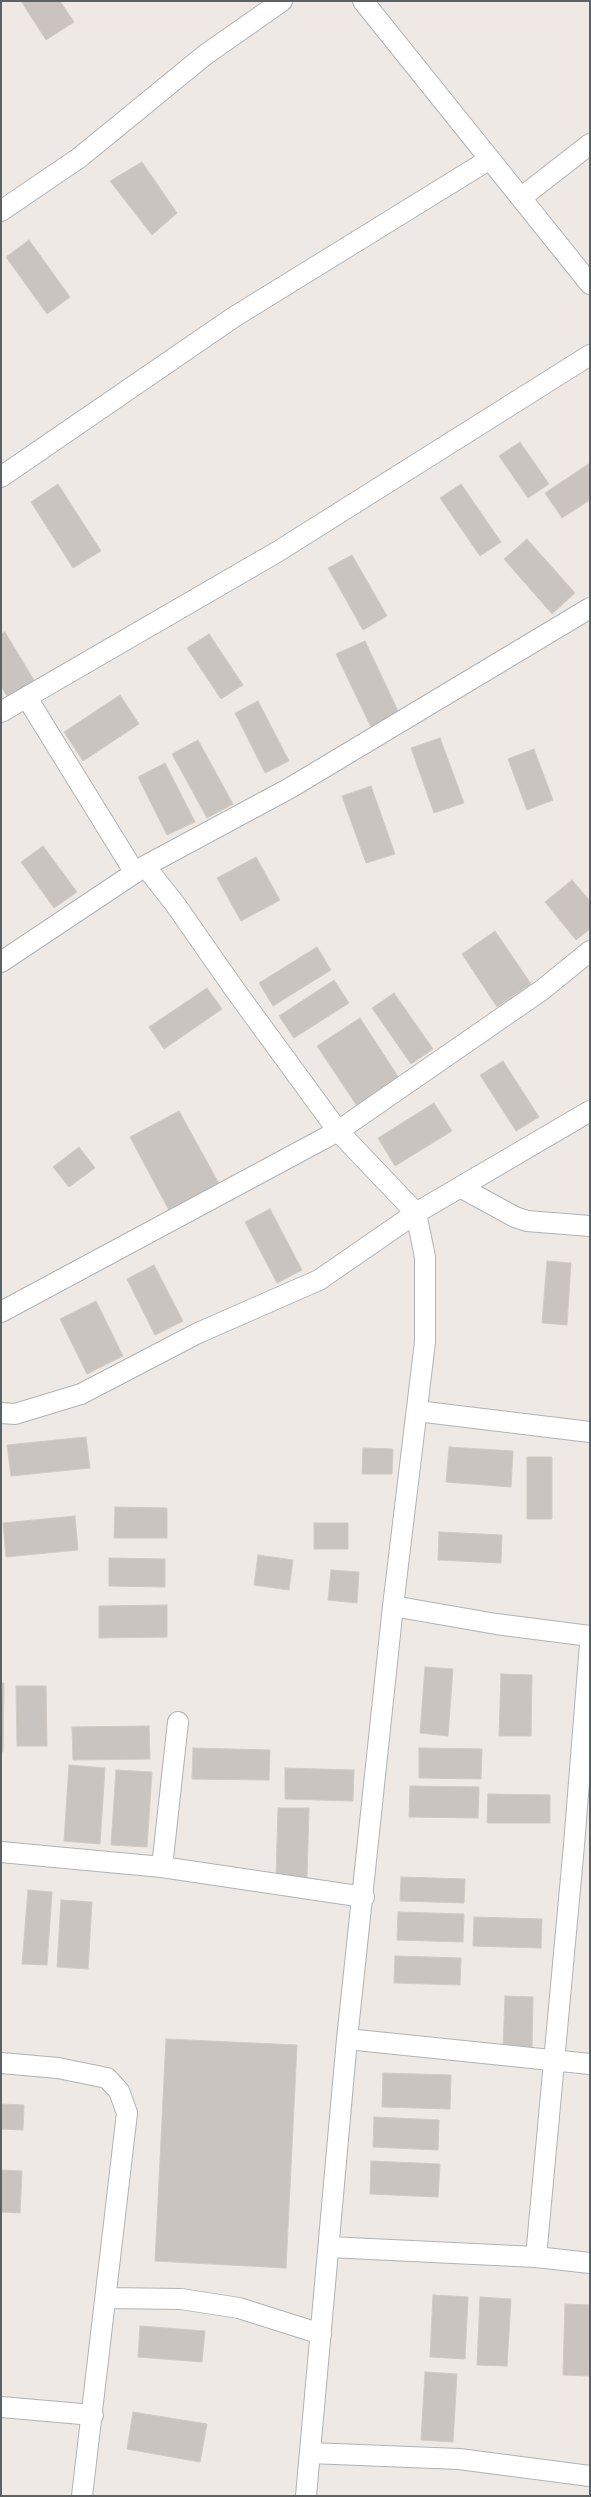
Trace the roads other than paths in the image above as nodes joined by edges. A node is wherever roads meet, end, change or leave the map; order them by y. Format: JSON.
{"nodes":[{"id":1,"x":282,"y":1,"type":"edge"},
{"id":2,"x":363,"y":1,"type":"edge"},
{"id":3,"x":590,"y":144,"type":"edge"},
{"id":4,"x":490,"y":159,"type":"junction"},
{"id":5,"x":522,"y":197,"type":"junction"},
{"id":6,"x":1,"y":211,"type":"edge"},
{"id":7,"x":590,"y":284,"type":"edge"},
{"id":8,"x":590,"y":355,"type":"edge"},
{"id":9,"x":1,"y":477,"type":"edge"},
{"id":10,"x":590,"y":608,"type":"edge"},
{"id":11,"x":26,"y":698,"type":"junction"},
{"id":12,"x":1,"y":712,"type":"edge"},
{"id":13,"x":140,"y":869,"type":"junction"},
{"id":14,"x":590,"y":951,"type":"edge"},
{"id":15,"x":1,"y":962,"type":"edge"},
{"id":16,"x":590,"y":1111,"type":"edge"},
{"id":17,"x":338,"y":1131,"type":"junction"},
{"id":18,"x":460,"y":1186,"type":"junction"},
{"id":19,"x":416,"y":1213,"type":"junction"},
{"id":20,"x":590,"y":1226,"type":"edge"},
{"id":21,"x":1,"y":1312,"type":"edge"},
{"id":22,"x":418,"y":1411,"type":"junction"},
{"id":23,"x":1,"y":1413,"type":"edge"},
{"id":24,"x":590,"y":1432,"type":"edge"},
{"id":25,"x":393,"y":1606,"type":"junction"},
{"id":26,"x":590,"y":1636,"type":"edge"},
{"id":27,"x":590,"y":1644,"type":"edge"},
{"id":28,"x":178,"y":1722,"type":"dead end"},
{"id":29,"x":582,"y":1846,"type":"edge"},
{"id":30,"x":1,"y":1852,"type":"edge"},
{"id":31,"x":162,"y":1867,"type":"junction"},
{"id":32,"x":364,"y":1897,"type":"junction"},
{"id":33,"x":347,"y":2038,"type":"junction"},
{"id":34,"x":554,"y":2060,"type":"junction"},
{"id":35,"x":1,"y":2062,"type":"edge"},
{"id":36,"x":590,"y":2064,"type":"edge"},
{"id":37,"x":329,"y":2247,"type":"junction"},
{"id":38,"x":536,"y":2257,"type":"junction"},
{"id":39,"x":590,"y":2263,"type":"edge"},
{"id":40,"x":106,"y":2298,"type":"junction"},
{"id":41,"x":321,"y":2334,"type":"junction"},
{"id":42,"x":1,"y":2407,"type":"edge"},
{"id":43,"x":93,"y":2414,"type":"junction"},
{"id":44,"x":310,"y":2453,"type":"junction"},
{"id":45,"x":590,"y":2476,"type":"edge"},
{"id":46,"x":82,"y":2496,"type":"edge"},
{"id":47,"x":306,"y":2496,"type":"edge"}],
"edges":[{"from":1,"to":6,"type":"street"},
{"from":2,"to":4,"type":"street"},
{"from":3,"to":5,"type":"street"},
{"from":4,"to":5,"type":"street"},
{"from":4,"to":9,"type":"street"},
{"from":5,"to":7,"type":"street"},
{"from":8,"to":11,"type":"street"},
{"from":10,"to":13,"type":"street"},
{"from":11,"to":12,"type":"street"},
{"from":11,"to":13,"type":"street"},
{"from":13,"to":15,"type":"street"},
{"from":13,"to":17,"type":"street"},
{"from":14,"to":17,"type":"street"},
{"from":16,"to":18,"type":"street"},
{"from":17,"to":19,"type":"street"},
{"from":17,"to":21,"type":"street"},
{"from":18,"to":19,"type":"street"},
{"from":18,"to":20,"type":"street"},
{"from":19,"to":22,"type":"street"},
{"from":19,"to":23,"type":"street"},
{"from":22,"to":24,"type":"street"},
{"from":22,"to":25,"type":"street"},
{"from":25,"to":26,"type":"street"},
{"from":25,"to":32,"type":"street"},
{"from":27,"to":29,"type":"street"},
{"from":28,"to":31,"type":"street"},
{"from":29,"to":34,"type":"street"},
{"from":30,"to":31,"type":"street"},
{"from":31,"to":32,"type":"street"},
{"from":32,"to":33,"type":"street"},
{"from":33,"to":34,"type":"street"},
{"from":33,"to":37,"type":"street"},
{"from":34,"to":36,"type":"street"},
{"from":34,"to":38,"type":"street"},
{"from":35,"to":40,"type":"street"},
{"from":37,"to":38,"type":"street"},
{"from":37,"to":41,"type":"street"},
{"from":38,"to":39,"type":"street"},
{"from":40,"to":41,"type":"street"},
{"from":40,"to":43,"type":"street"},
{"from":41,"to":44,"type":"street"},
{"from":42,"to":43,"type":"street"},
{"from":43,"to":46,"type":"street"},
{"from":44,"to":45,"type":"street"},
{"from":44,"to":47,"type":"street"}]}
